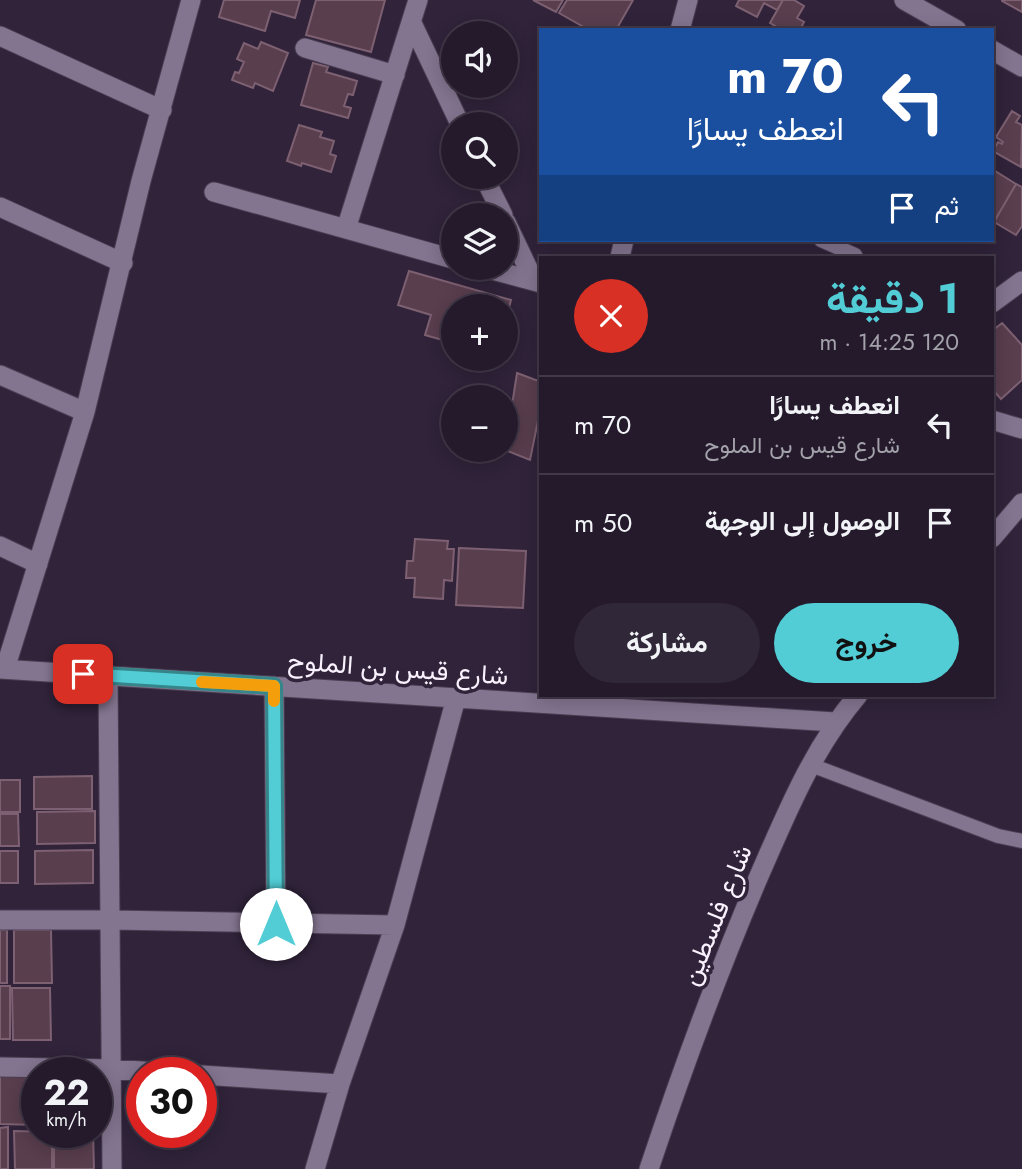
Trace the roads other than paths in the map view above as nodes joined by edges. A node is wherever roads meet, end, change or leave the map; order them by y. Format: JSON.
{"nodes":[{"id":1,"x":191,"y":0,"type":"edge"},
{"id":2,"x":418,"y":0,"type":"edge"},
{"id":3,"x":688,"y":0,"type":"edge"},
{"id":4,"x":904,"y":0,"type":"edge"},
{"id":5,"x":412,"y":23,"type":"junction"},
{"id":6,"x":681,"y":28,"type":"edge"},
{"id":7,"x":953,"y":28,"type":"edge"},
{"id":8,"x":0,"y":36,"type":"edge"},
{"id":9,"x":305,"y":48,"type":"dead end"},
{"id":10,"x":994,"y":51,"type":"edge"},
{"id":11,"x":1022,"y":67,"type":"edge"},
{"id":12,"x":395,"y":75,"type":"junction"},
{"id":13,"x":162,"y":110,"type":"junction"},
{"id":14,"x":454,"y":112,"type":"edge"},
{"id":15,"x":214,"y":192,"type":"dead end"},
{"id":16,"x":0,"y":207,"type":"edge"},
{"id":17,"x":346,"y":229,"type":"junction"},
{"id":18,"x":825,"y":242,"type":"edge"},
{"id":19,"x":518,"y":245,"type":"edge"},
{"id":20,"x":441,"y":256,"type":"edge"},
{"id":21,"x":854,"y":256,"type":"edge"},
{"id":22,"x":123,"y":263,"type":"junction"},
{"id":23,"x":518,"y":277,"type":"edge"},
{"id":24,"x":1022,"y":281,"type":"edge"},
{"id":25,"x":537,"y":282,"type":"edge"},
{"id":26,"x":994,"y":302,"type":"edge"},
{"id":27,"x":0,"y":375,"type":"edge"},
{"id":28,"x":85,"y":412,"type":"junction"},
{"id":29,"x":994,"y":421,"type":"edge"},
{"id":30,"x":1022,"y":429,"type":"edge"},
{"id":31,"x":1022,"y":503,"type":"edge"},
{"id":32,"x":994,"y":536,"type":"edge"},
{"id":33,"x":0,"y":546,"type":"edge"},
{"id":34,"x":38,"y":564,"type":"junction"},
{"id":35,"x":3,"y":669,"type":"edge"},
{"id":36,"x":108,"y":676,"type":"junction"},
{"id":37,"x":274,"y":686,"type":"junction"},
{"id":38,"x":856,"y":697,"type":"edge"},
{"id":39,"x":456,"y":698,"type":"junction"},
{"id":40,"x":835,"y":722,"type":"junction"},
{"id":41,"x":811,"y":765,"type":"junction"},
{"id":42,"x":1022,"y":841,"type":"edge"},
{"id":43,"x":0,"y":920,"type":"edge"},
{"id":44,"x":111,"y":920,"type":"junction"},
{"id":45,"x":276,"y":924,"type":"junction"},
{"id":46,"x":395,"y":925,"type":"junction"},
{"id":47,"x":112,"y":1057,"type":"edge"},
{"id":48,"x":0,"y":1067,"type":"edge"},
{"id":49,"x":21,"y":1067,"type":"edge"},
{"id":50,"x":112,"y":1069,"type":"edge"},
{"id":51,"x":126,"y":1070,"type":"edge"},
{"id":52,"x":217,"y":1076,"type":"edge"},
{"id":53,"x":340,"y":1084,"type":"junction"},
{"id":54,"x":112,"y":1148,"type":"edge"},
{"id":55,"x":112,"y":1169,"type":"edge"},
{"id":56,"x":315,"y":1169,"type":"edge"},
{"id":57,"x":649,"y":1169,"type":"edge"}],
"edges":[{"from":1,"to":13,"type":"street"},
{"from":2,"to":5,"type":"street"},
{"from":3,"to":6,"type":"street"},
{"from":4,"to":7,"type":"street"},
{"from":5,"to":12,"type":"street"},
{"from":5,"to":14,"type":"street"},
{"from":8,"to":13,"type":"street"},
{"from":9,"to":12,"type":"street"},
{"from":10,"to":11,"type":"street"},
{"from":12,"to":17,"type":"street"},
{"from":13,"to":22,"type":"street"},
{"from":15,"to":17,"type":"street"},
{"from":16,"to":22,"type":"street"},
{"from":17,"to":20,"type":"street"},
{"from":18,"to":21,"type":"lane"},
{"from":19,"to":25,"type":"street"},
{"from":22,"to":28,"type":"street"},
{"from":23,"to":25,"type":"street"},
{"from":24,"to":26,"type":"street"},
{"from":27,"to":28,"type":"street"},
{"from":28,"to":34,"type":"street"},
{"from":29,"to":30,"type":"street"},
{"from":31,"to":32,"type":"street"},
{"from":33,"to":34,"type":"street"},
{"from":34,"to":35,"type":"street"},
{"from":35,"to":36,"type":"street","name":"شارع قيس بن الملوح"},
{"from":36,"to":37,"type":"street","name":"شارع قيس بن الملوح"},
{"from":36,"to":44,"type":"street"},
{"from":37,"to":39,"type":"street","name":"شارع قيس بن الملوح"},
{"from":37,"to":45,"type":"street"},
{"from":38,"to":40,"type":"street","name":"شارع فلسطين"},
{"from":39,"to":40,"type":"street","name":"شارع قيس بن الملوح"},
{"from":39,"to":46,"type":"street"},
{"from":40,"to":41,"type":"street","name":"شارع فلسطين"},
{"from":41,"to":42,"type":"lane"},
{"from":41,"to":57,"type":"street","name":"شارع فلسطين"},
{"from":43,"to":44,"type":"street"},
{"from":44,"to":45,"type":"street"},
{"from":44,"to":47,"type":"street"},
{"from":45,"to":46,"type":"street"},
{"from":46,"to":53,"type":"street"},
{"from":48,"to":49,"type":"street"},
{"from":50,"to":51,"type":"street"},
{"from":52,"to":53,"type":"street"},
{"from":53,"to":56,"type":"street"},
{"from":54,"to":55,"type":"street"}]}
